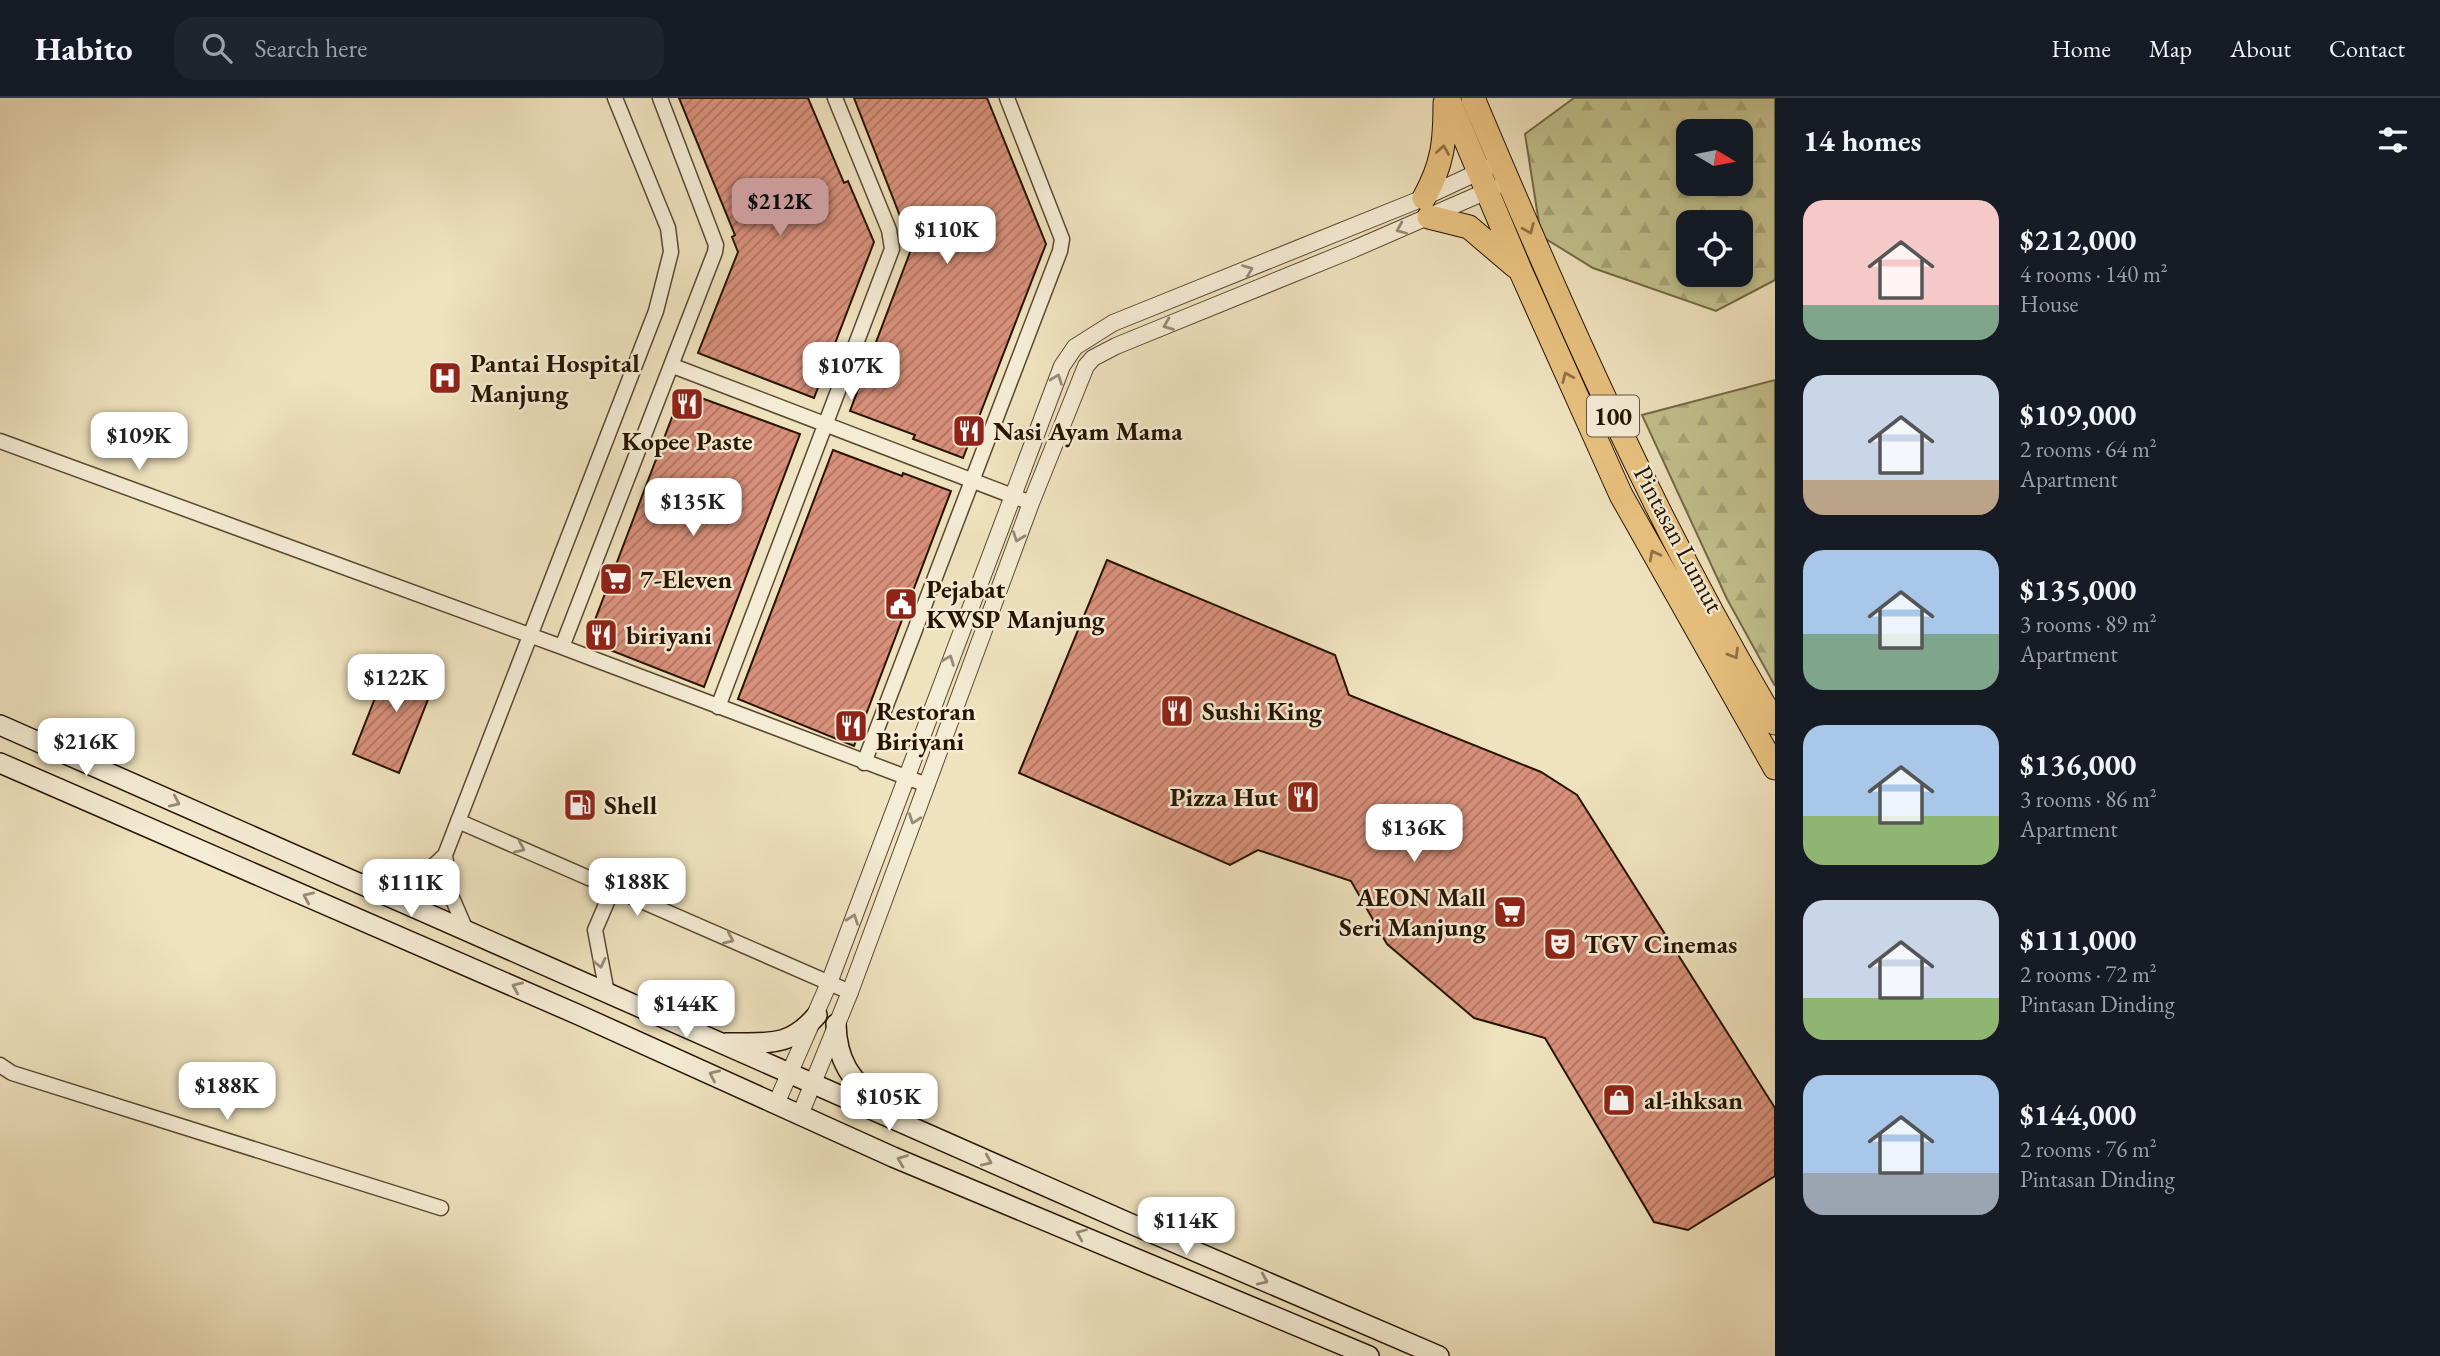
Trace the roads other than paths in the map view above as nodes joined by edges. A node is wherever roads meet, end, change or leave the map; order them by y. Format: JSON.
{"nodes":[{"id":1,"x":615,"y":98,"type":"edge"},
{"id":2,"x":660,"y":98,"type":"edge"},
{"id":3,"x":835,"y":98,"type":"edge"},
{"id":4,"x":1007,"y":98,"type":"edge"},
{"id":5,"x":1446,"y":98,"type":"edge"},
{"id":6,"x":1474,"y":98,"type":"edge"},
{"id":7,"x":1505,"y":172,"type":"junction"},
{"id":8,"x":1482,"y":182,"type":"junction"},
{"id":9,"x":1427,"y":207,"type":"junction"},
{"id":10,"x":1521,"y":272,"type":"junction"},
{"id":11,"x":673,"y":366,"type":"junction"},
{"id":12,"x":825,"y":421,"type":"junction"},
{"id":13,"x":0,"y":440,"type":"edge"},
{"id":14,"x":972,"y":480,"type":"junction"},
{"id":15,"x":1012,"y":495,"type":"junction"},
{"id":16,"x":1031,"y":503,"type":"junction"},
{"id":17,"x":530,"y":635,"type":"junction"},
{"id":18,"x":562,"y":647,"type":"junction"},
{"id":19,"x":718,"y":707,"type":"junction"},
{"id":20,"x":1775,"y":723,"type":"edge"},
{"id":21,"x":0,"y":725,"type":"edge"},
{"id":22,"x":864,"y":763,"type":"junction"},
{"id":23,"x":1775,"y":768,"type":"edge"},
{"id":24,"x":6,"y":769,"type":"edge"},
{"id":25,"x":905,"y":776,"type":"junction"},
{"id":26,"x":926,"y":785,"type":"junction"},
{"id":27,"x":458,"y":821,"type":"junction"},
{"id":28,"x":445,"y":855,"type":"junction"},
{"id":29,"x":352,"y":880,"type":"junction"},
{"id":30,"x":612,"y":888,"type":"junction"},
{"id":31,"x":466,"y":930,"type":"junction"},
{"id":32,"x":829,"y":983,"type":"junction"},
{"id":33,"x":850,"y":992,"type":"junction"},
{"id":34,"x":607,"y":993,"type":"junction"},
{"id":35,"x":817,"y":1015,"type":"junction"},
{"id":36,"x":836,"y":1024,"type":"junction"},
{"id":37,"x":721,"y":1043,"type":"junction"},
{"id":38,"x":0,"y":1065,"type":"edge"},
{"id":39,"x":791,"y":1074,"type":"junction"},
{"id":40,"x":813,"y":1083,"type":"junction"},
{"id":41,"x":776,"y":1104,"type":"junction"},
{"id":42,"x":800,"y":1115,"type":"junction"},
{"id":43,"x":889,"y":1116,"type":"junction"},
{"id":44,"x":441,"y":1208,"type":"dead end"},
{"id":45,"x":1369,"y":1356,"type":"edge"},
{"id":46,"x":1439,"y":1356,"type":"edge"}],
"edges":[{"from":1,"to":17,"type":"street"},
{"from":2,"to":11,"type":"street"},
{"from":3,"to":12,"type":"street"},
{"from":4,"to":14,"type":"street"},
{"from":5,"to":8,"type":"highway","name":"Pintasan Lumut","number":"100"},
{"from":9,"to":5,"type":"highway","one_way":true},
{"from":6,"to":7,"type":"highway","name":"Pintasan Lumut","number":"100"},
{"from":7,"to":8,"type":"street"},
{"from":7,"to":20,"type":"highway","name":"Pintasan Lumut","number":"100","one_way":true},
{"from":8,"to":9,"type":"street"},
{"from":8,"to":10,"type":"highway","name":"Pintasan Lumut","number":"100"},
{"from":9,"to":10,"type":"highway"},
{"from":15,"to":9,"type":"street","one_way":true},
{"from":9,"to":16,"type":"street","one_way":true},
{"from":23,"to":10,"type":"highway","name":"Pintasan Lumut","number":"100","one_way":true},
{"from":11,"to":12,"type":"street"},
{"from":11,"to":18,"type":"street"},
{"from":12,"to":14,"type":"street"},
{"from":12,"to":19,"type":"street"},
{"from":13,"to":17,"type":"street"},
{"from":14,"to":15,"type":"street"},
{"from":14,"to":22,"type":"street"},
{"from":15,"to":16,"type":"street"},
{"from":25,"to":15,"type":"street","one_way":true},
{"from":16,"to":26,"type":"street","one_way":true},
{"from":17,"to":18,"type":"street"},
{"from":17,"to":27,"type":"street"},
{"from":18,"to":19,"type":"street"},
{"from":19,"to":22,"type":"street"},
{"from":21,"to":29,"type":"main road","one_way":true},
{"from":22,"to":25,"type":"street"},
{"from":41,"to":24,"type":"main road","one_way":true},
{"from":25,"to":26,"type":"street"},
{"from":32,"to":25,"type":"street","one_way":true},
{"from":26,"to":33,"type":"street","one_way":true},
{"from":27,"to":28,"type":"street"},
{"from":27,"to":30,"type":"street","one_way":true},
{"from":28,"to":29,"type":"street"},
{"from":28,"to":31,"type":"street"},
{"from":29,"to":31,"type":"main road"},
{"from":30,"to":32,"type":"street","one_way":true},
{"from":30,"to":34,"type":"street","one_way":true},
{"from":31,"to":34,"type":"main road"},
{"from":32,"to":33,"type":"street"},
{"from":32,"to":35,"type":"street"},
{"from":33,"to":36,"type":"street"},
{"from":34,"to":37,"type":"main road"},
{"from":35,"to":37,"type":"main road"},
{"from":35,"to":39,"type":"street"},
{"from":36,"to":40,"type":"street"},
{"from":36,"to":43,"type":"main road"},
{"from":37,"to":39,"type":"main road"},
{"from":38,"to":44,"type":"street"},
{"from":39,"to":40,"type":"main road"},
{"from":39,"to":41,"type":"street"},
{"from":40,"to":42,"type":"street"},
{"from":40,"to":43,"type":"main road"},
{"from":41,"to":42,"type":"main road"},
{"from":45,"to":42,"type":"main road","one_way":true},
{"from":43,"to":46,"type":"main road","one_way":true}]}
